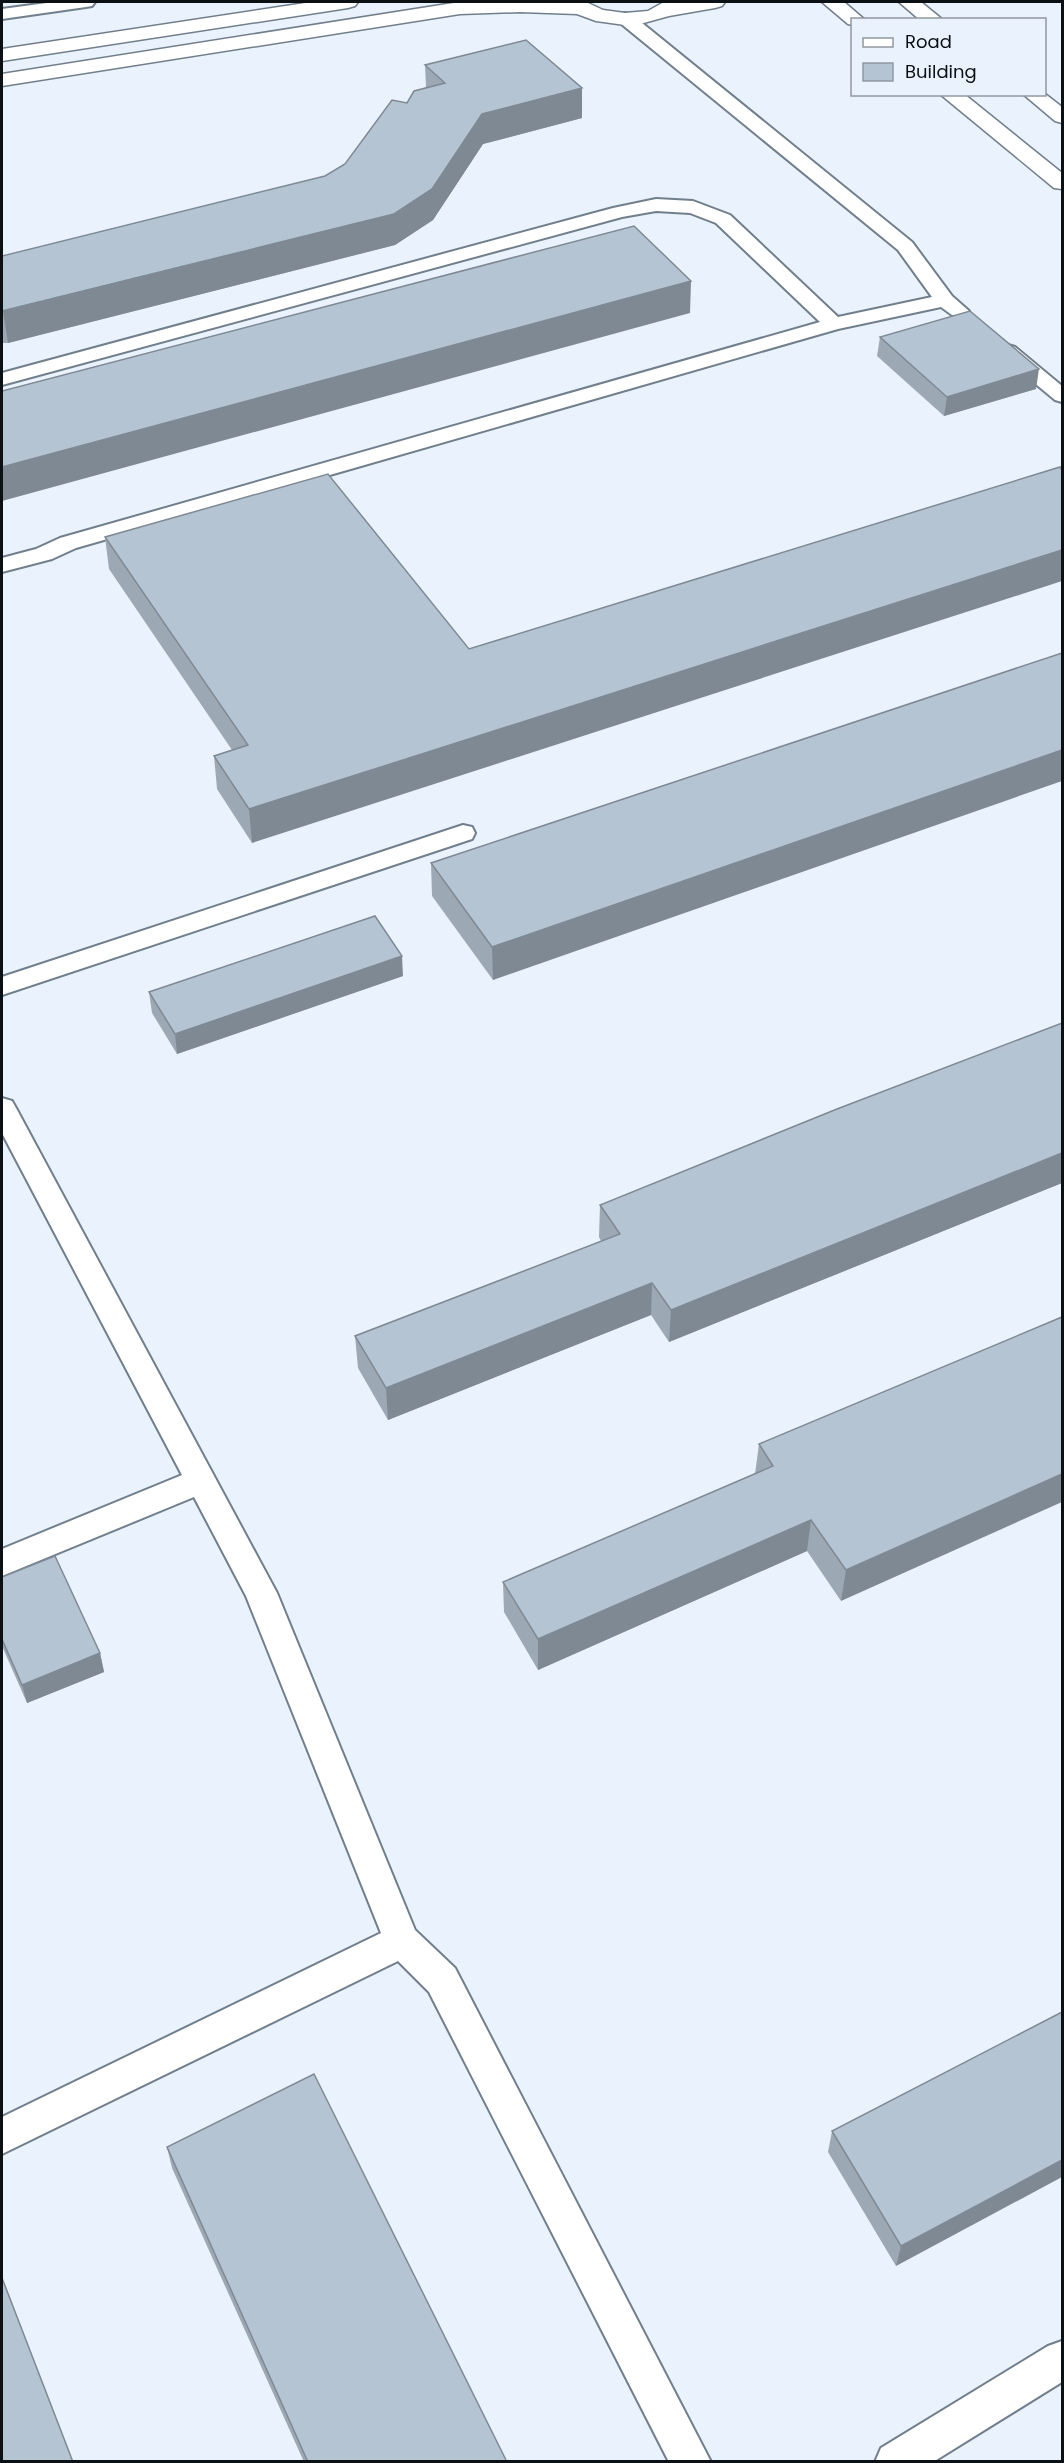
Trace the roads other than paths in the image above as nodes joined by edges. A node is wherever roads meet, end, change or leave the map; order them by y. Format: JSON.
{"nodes":[{"id":1,"x":86,"y":2,"type":"edge"},
{"id":2,"x":348,"y":2,"type":"edge"},
{"id":3,"x":715,"y":2,"type":"edge"},
{"id":4,"x":832,"y":2,"type":"edge"},
{"id":5,"x":909,"y":2,"type":"edge"},
{"id":6,"x":578,"y":5,"type":"edge"},
{"id":7,"x":670,"y":6,"type":"edge"},
{"id":8,"x":2,"y":14,"type":"edge"},
{"id":9,"x":625,"y":18,"type":"junction"},
{"id":10,"x":852,"y":18,"type":"edge"},
{"id":11,"x":930,"y":18,"type":"edge"},
{"id":12,"x":2,"y":55,"type":"edge"},
{"id":13,"x":2,"y":80,"type":"edge"},
{"id":14,"x":953,"y":96,"type":"edge"},
{"id":15,"x":1036,"y":96,"type":"edge"},
{"id":16,"x":1062,"y":117,"type":"edge"},
{"id":17,"x":1062,"y":183,"type":"edge"},
{"id":18,"x":945,"y":300,"type":"junction"},
{"id":19,"x":972,"y":322,"type":"edge"},
{"id":20,"x":834,"y":324,"type":"junction"},
{"id":21,"x":990,"y":337,"type":"edge"},
{"id":22,"x":2,"y":380,"type":"edge"},
{"id":23,"x":1062,"y":396,"type":"edge"},
{"id":24,"x":2,"y":565,"type":"edge"},
{"id":25,"x":463,"y":833,"type":"dead end"},
{"id":26,"x":2,"y":987,"type":"edge"},
{"id":27,"x":2,"y":1108,"type":"edge"},
{"id":28,"x":201,"y":1481,"type":"junction"},
{"id":29,"x":2,"y":1563,"type":"edge"},
{"id":30,"x":402,"y":1941,"type":"junction"},
{"id":31,"x":2,"y":2136,"type":"edge"},
{"id":32,"x":1062,"y":2360,"type":"edge"},
{"id":33,"x":691,"y":2462,"type":"edge"},
{"id":34,"x":895,"y":2462,"type":"edge"}],
"edges":[{"from":1,"to":8,"type":"lane"},
{"from":2,"to":12,"type":"street"},
{"from":3,"to":7,"type":"street"},
{"from":4,"to":10,"type":"street"},
{"from":5,"to":11,"type":"street"},
{"from":6,"to":9,"type":"street"},
{"from":6,"to":13,"type":"street"},
{"from":7,"to":9,"type":"street"},
{"from":9,"to":18,"type":"lane"},
{"from":14,"to":17,"type":"street"},
{"from":15,"to":16,"type":"street"},
{"from":18,"to":19,"type":"lane"},
{"from":18,"to":20,"type":"lane"},
{"from":20,"to":22,"type":"lane"},
{"from":20,"to":24,"type":"lane"},
{"from":21,"to":23,"type":"lane"},
{"from":25,"to":26,"type":"lane"},
{"from":27,"to":28,"type":"lane"},
{"from":28,"to":29,"type":"lane"},
{"from":28,"to":30,"type":"lane"},
{"from":30,"to":31,"type":"lane"},
{"from":30,"to":33,"type":"lane"},
{"from":32,"to":34,"type":"lane"}]}
